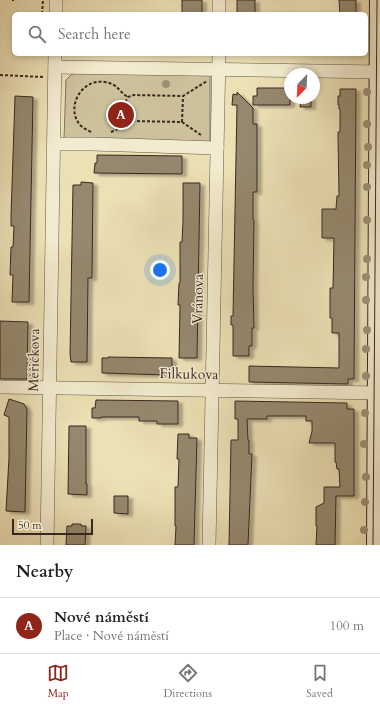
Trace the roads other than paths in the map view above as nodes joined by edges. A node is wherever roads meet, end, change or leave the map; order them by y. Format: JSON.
{"nodes":[{"id":1,"x":56,"y":0,"type":"edge"},
{"id":2,"x":219,"y":0,"type":"edge"},
{"id":3,"x":379,"y":0,"type":"edge"},
{"id":4,"x":56,"y":12,"type":"edge"},
{"id":5,"x":219,"y":12,"type":"edge"},
{"id":6,"x":219,"y":56,"type":"edge"},
{"id":7,"x":55,"y":66,"type":"edge"},
{"id":8,"x":219,"y":69,"type":"junction"},
{"id":9,"x":379,"y":72,"type":"edge"},
{"id":10,"x":54,"y":144,"type":"junction"},
{"id":11,"x":217,"y":148,"type":"junction"},
{"id":12,"x":0,"y":388,"type":"edge"},
{"id":13,"x":50,"y":388,"type":"junction"},
{"id":14,"x":212,"y":390,"type":"junction"},
{"id":15,"x":378,"y":393,"type":"edge"},
{"id":16,"x":47,"y":545,"type":"edge"},
{"id":17,"x":209,"y":545,"type":"edge"},
{"id":18,"x":376,"y":545,"type":"edge"}],
"edges":[{"from":1,"to":4,"type":"street"},
{"from":2,"to":5,"type":"street"},
{"from":3,"to":9,"type":"street"},
{"from":6,"to":8,"type":"street","name":"Vránova"},
{"from":7,"to":8,"type":"street"},
{"from":7,"to":10,"type":"street","name":"Měřičkova"},
{"from":8,"to":9,"type":"street"},
{"from":8,"to":11,"type":"street","name":"Vránova"},
{"from":9,"to":15,"type":"street"},
{"from":10,"to":11,"type":"street"},
{"from":10,"to":13,"type":"street","name":"Měřičkova"},
{"from":11,"to":14,"type":"street","name":"Vránova"},
{"from":12,"to":13,"type":"street","name":"Filkukova"},
{"from":13,"to":14,"type":"street","name":"Filkukova"},
{"from":13,"to":16,"type":"street","name":"Měřičkova"},
{"from":14,"to":15,"type":"street","name":"Filkukova"},
{"from":14,"to":17,"type":"street","name":"Vránova"},
{"from":15,"to":18,"type":"street"}]}
